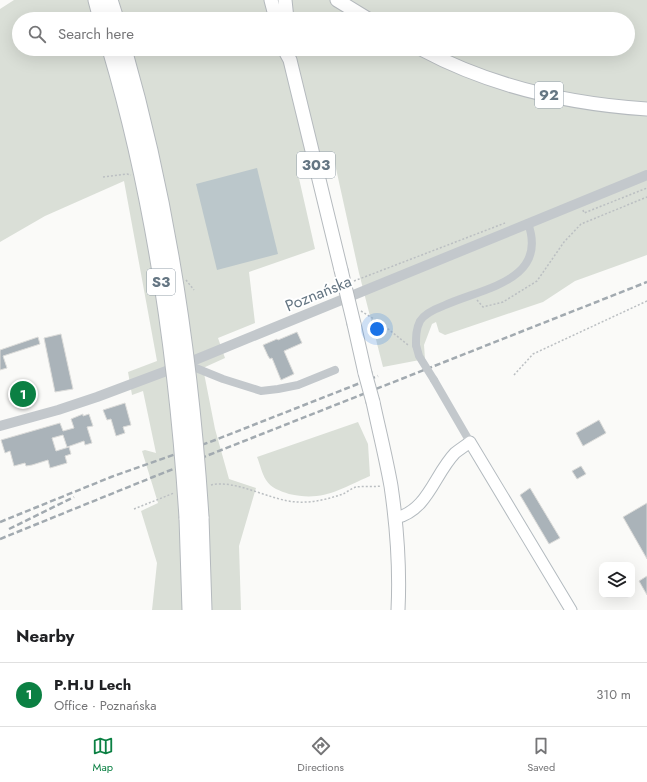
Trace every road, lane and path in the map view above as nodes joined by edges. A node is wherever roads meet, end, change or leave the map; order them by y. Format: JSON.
{"nodes":[{"id":1,"x":96,"y":0,"type":"edge"},
{"id":2,"x":110,"y":0,"type":"edge"},
{"id":3,"x":271,"y":0,"type":"edge"},
{"id":4,"x":337,"y":0,"type":"edge"},
{"id":5,"x":99,"y":12,"type":"edge"},
{"id":6,"x":114,"y":12,"type":"edge"},
{"id":7,"x":274,"y":12,"type":"edge"},
{"id":8,"x":357,"y":12,"type":"edge"},
{"id":9,"x":112,"y":56,"type":"edge"},
{"id":10,"x":126,"y":56,"type":"edge"},
{"id":11,"x":289,"y":56,"type":"edge"},
{"id":12,"x":437,"y":56,"type":"edge"},
{"id":13,"x":647,"y":109,"type":"edge"},
{"id":14,"x":646,"y":175,"type":"edge"},
{"id":15,"x":647,"y":197,"type":"edge"},
{"id":16,"x":528,"y":223,"type":"junction"},
{"id":17,"x":472,"y":295,"type":"junction"},
{"id":18,"x":647,"y":301,"type":"edge"},
{"id":19,"x":185,"y":364,"type":"junction"},
{"id":20,"x":335,"y":370,"type":"dead end"},
{"id":21,"x":514,"y":375,"type":"dead end"},
{"id":22,"x":0,"y":426,"type":"edge"},
{"id":23,"x":470,"y":442,"type":"junction"},
{"id":24,"x":391,"y":484,"type":"junction"},
{"id":25,"x":264,"y":495,"type":"dead end"},
{"id":26,"x":194,"y":518,"type":"junction"},
{"id":27,"x":396,"y":518,"type":"junction"},
{"id":28,"x":190,"y":610,"type":"edge"},
{"id":29,"x":204,"y":610,"type":"edge"},
{"id":30,"x":398,"y":610,"type":"edge"},
{"id":31,"x":571,"y":610,"type":"edge"}],
"edges":[{"from":1,"to":5,"type":"highway"},
{"from":2,"to":6,"type":"highway"},
{"from":3,"to":7,"type":"main road"},
{"from":4,"to":8,"type":"main road"},
{"from":9,"to":26,"type":"highway","number":"S3","bridge":true},
{"from":10,"to":26,"type":"highway","number":"S3","bridge":true},
{"from":11,"to":24,"type":"main road","number":"303","bridge":true},
{"from":12,"to":13,"type":"main road","number":"92"},
{"from":14,"to":16,"type":"street","name":"Poznańska"},
{"from":15,"to":17,"type":"path"},
{"from":16,"to":17,"type":"street"},
{"from":16,"to":19,"type":"street","name":"Poznańska"},
{"from":17,"to":23,"type":"street","bridge":true},
{"from":18,"to":21,"type":"path"},
{"from":19,"to":20,"type":"street"},
{"from":19,"to":22,"type":"street","name":"Poznańska"},
{"from":23,"to":27,"type":"main road"},
{"from":23,"to":31,"type":"main road"},
{"from":24,"to":25,"type":"path"},
{"from":24,"to":27,"type":"main road","number":"303"},
{"from":26,"to":28,"type":"highway","number":"S3"},
{"from":26,"to":29,"type":"highway","number":"S3"},
{"from":27,"to":30,"type":"main road"}]}
